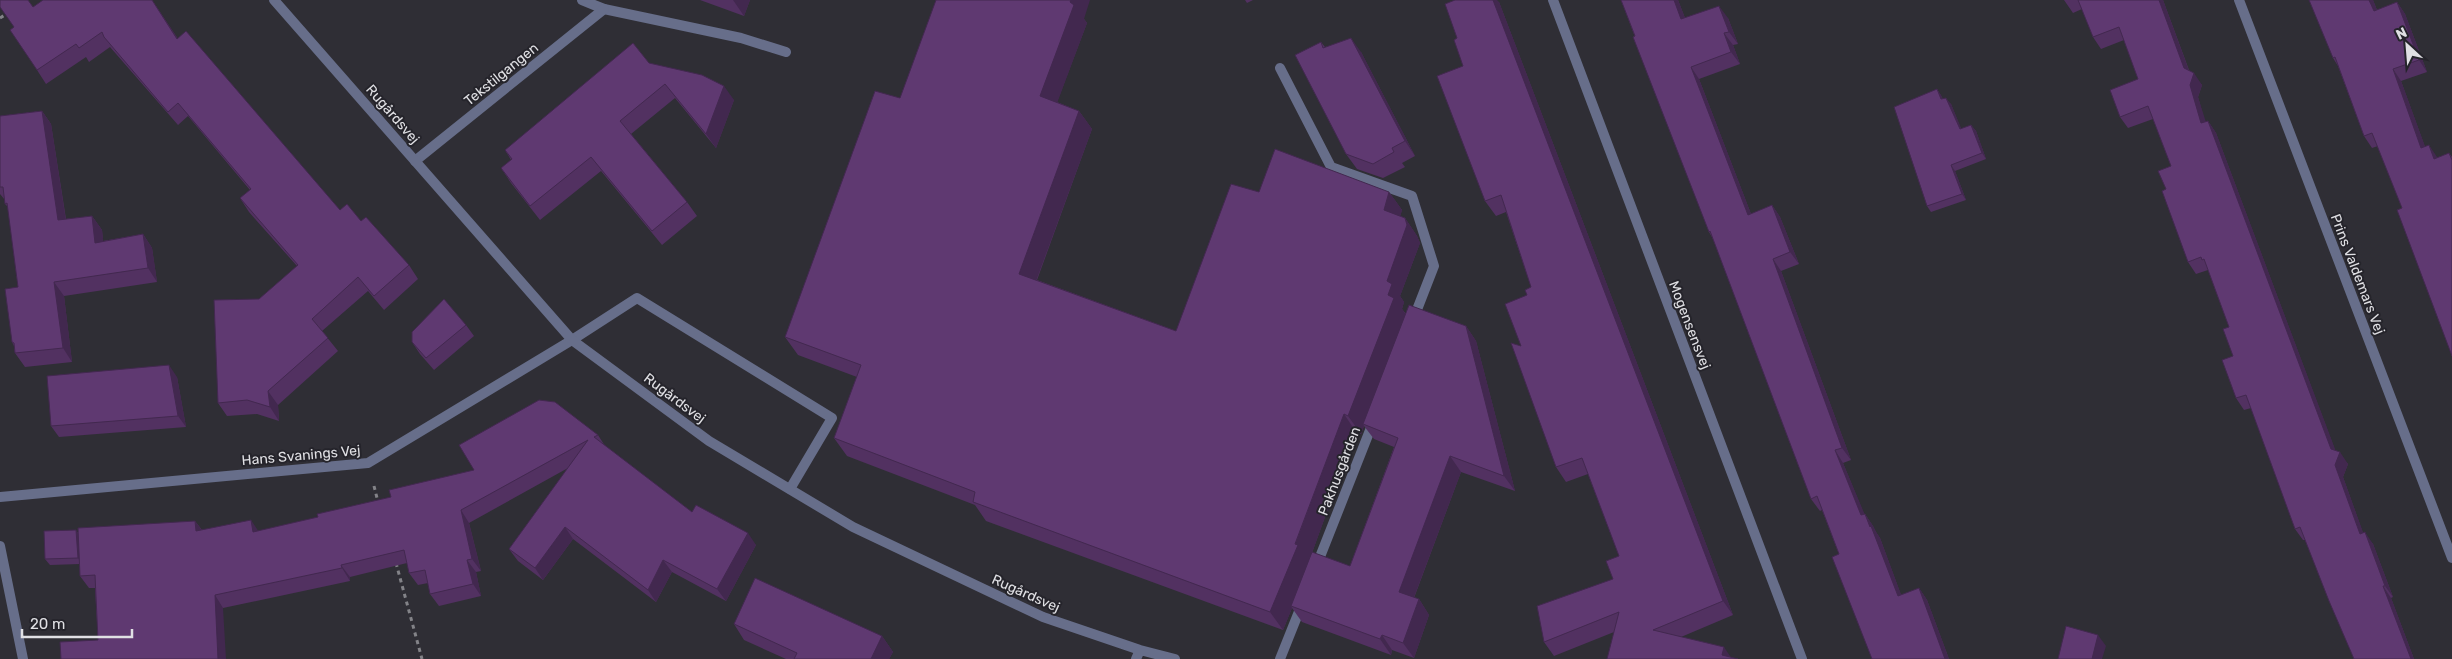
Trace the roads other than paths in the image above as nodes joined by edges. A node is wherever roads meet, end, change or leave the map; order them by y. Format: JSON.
{"nodes":[{"id":1,"x":274,"y":0,"type":"edge"},
{"id":2,"x":582,"y":0,"type":"edge"},
{"id":3,"x":1553,"y":0,"type":"edge"},
{"id":4,"x":2239,"y":0,"type":"edge"},
{"id":5,"x":604,"y":9,"type":"junction"},
{"id":6,"x":786,"y":52,"type":"dead end"},
{"id":7,"x":1280,"y":68,"type":"dead end"},
{"id":8,"x":415,"y":161,"type":"junction"},
{"id":9,"x":1409,"y":330,"type":"edge"},
{"id":10,"x":572,"y":340,"type":"junction"},
{"id":11,"x":1377,"y":412,"type":"edge"},
{"id":12,"x":790,"y":489,"type":"junction"},
{"id":13,"x":0,"y":497,"type":"edge"},
{"id":14,"x":0,"y":546,"type":"edge"},
{"id":15,"x":2452,"y":558,"type":"edge"},
{"id":16,"x":1312,"y":577,"type":"edge"},
{"id":17,"x":1305,"y":595,"type":"edge"},
{"id":18,"x":1138,"y":654,"type":"edge"},
{"id":19,"x":23,"y":659,"type":"edge"},
{"id":20,"x":1175,"y":659,"type":"edge"},
{"id":21,"x":1280,"y":659,"type":"edge"},
{"id":22,"x":1802,"y":659,"type":"edge"}],
"edges":[{"from":1,"to":8,"type":"street","name":"Rugårdsvej"},
{"from":2,"to":5,"type":"street"},
{"from":3,"to":22,"type":"street","name":"Mogensensvej"},
{"from":4,"to":15,"type":"street","name":"Prins Valdemars Vej"},
{"from":5,"to":6,"type":"street"},
{"from":5,"to":8,"type":"street","name":"Tekstilgangen"},
{"from":7,"to":9,"type":"street"},
{"from":8,"to":10,"type":"street","name":"Rugårdsvej"},
{"from":10,"to":12,"type":"street","name":"Rugårdsvej"},
{"from":10,"to":12,"type":"street","name":"Hans Svanings Vej"},
{"from":10,"to":13,"type":"street","name":"Hans Svanings Vej"},
{"from":11,"to":16,"type":"street","name":"Pakhusgården"},
{"from":12,"to":18,"type":"street","name":"Rugårdsvej"},
{"from":14,"to":19,"type":"street"},
{"from":17,"to":21,"type":"street"},
{"from":18,"to":20,"type":"street","name":"Rugårdsvej"}]}
